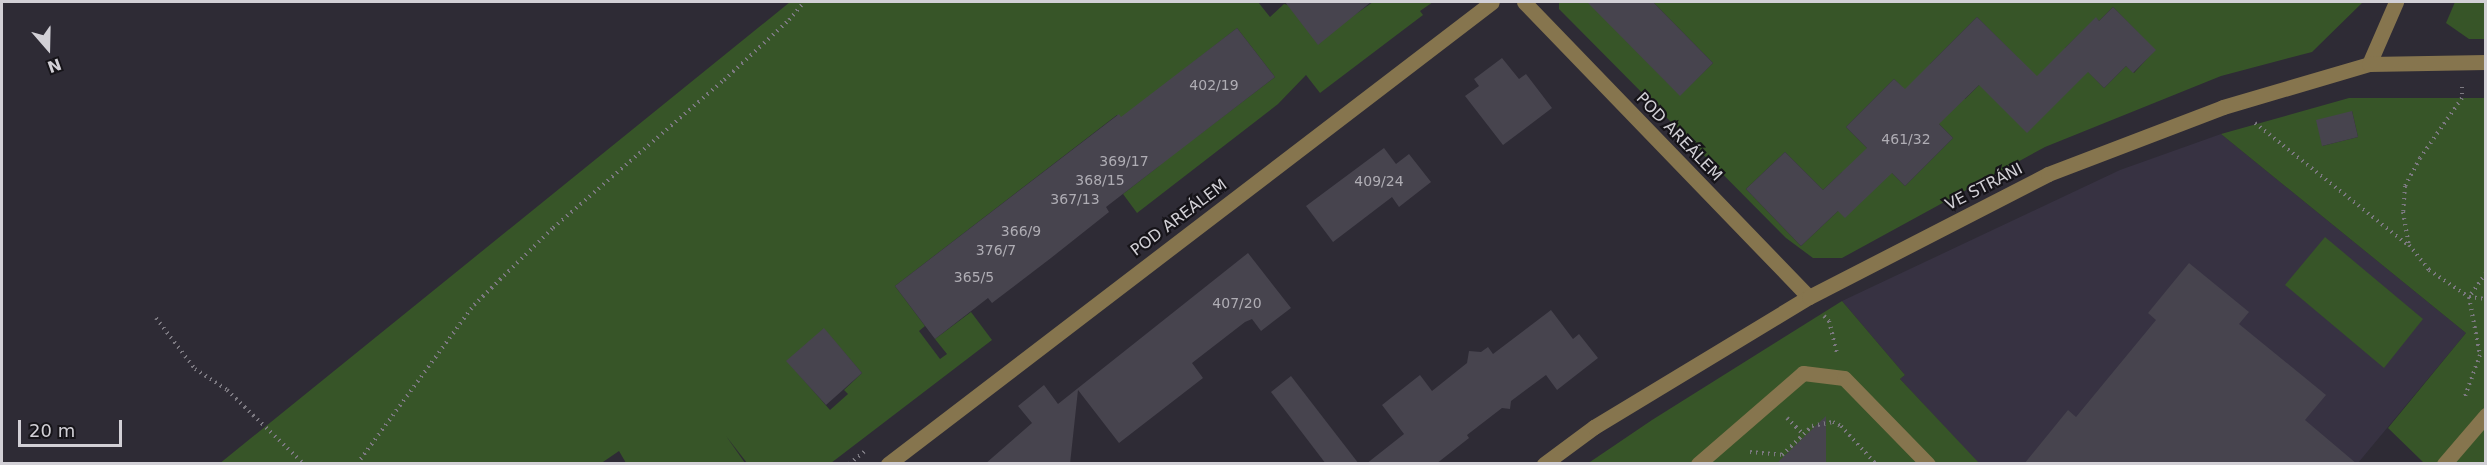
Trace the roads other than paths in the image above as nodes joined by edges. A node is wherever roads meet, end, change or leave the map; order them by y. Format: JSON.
{"nodes":[{"id":1,"x":1492,"y":2,"type":"edge"},
{"id":2,"x":1524,"y":2,"type":"edge"},
{"id":3,"x":2396,"y":2,"type":"edge"},
{"id":4,"x":2486,"y":62,"type":"edge"},
{"id":5,"x":2369,"y":64,"type":"junction"},
{"id":6,"x":1809,"y":297,"type":"junction"},
{"id":7,"x":2486,"y":415,"type":"edge"},
{"id":8,"x":888,"y":464,"type":"edge"},
{"id":9,"x":1544,"y":464,"type":"edge"},
{"id":10,"x":1698,"y":464,"type":"edge"},
{"id":11,"x":1928,"y":464,"type":"edge"},
{"id":12,"x":2444,"y":464,"type":"edge"}],
"edges":[{"from":1,"to":8,"type":"street","name":"POD AREÁLEM"},
{"from":2,"to":6,"type":"street","name":"POD AREÁLEM"},
{"from":3,"to":5,"type":"street"},
{"from":4,"to":5,"type":"street","name":"VE STRÁNI"},
{"from":5,"to":6,"type":"street","name":"VE STRÁNI"},
{"from":6,"to":9,"type":"street","name":"VE STRÁNI"},
{"from":7,"to":12,"type":"street"},
{"from":10,"to":11,"type":"street"}]}
